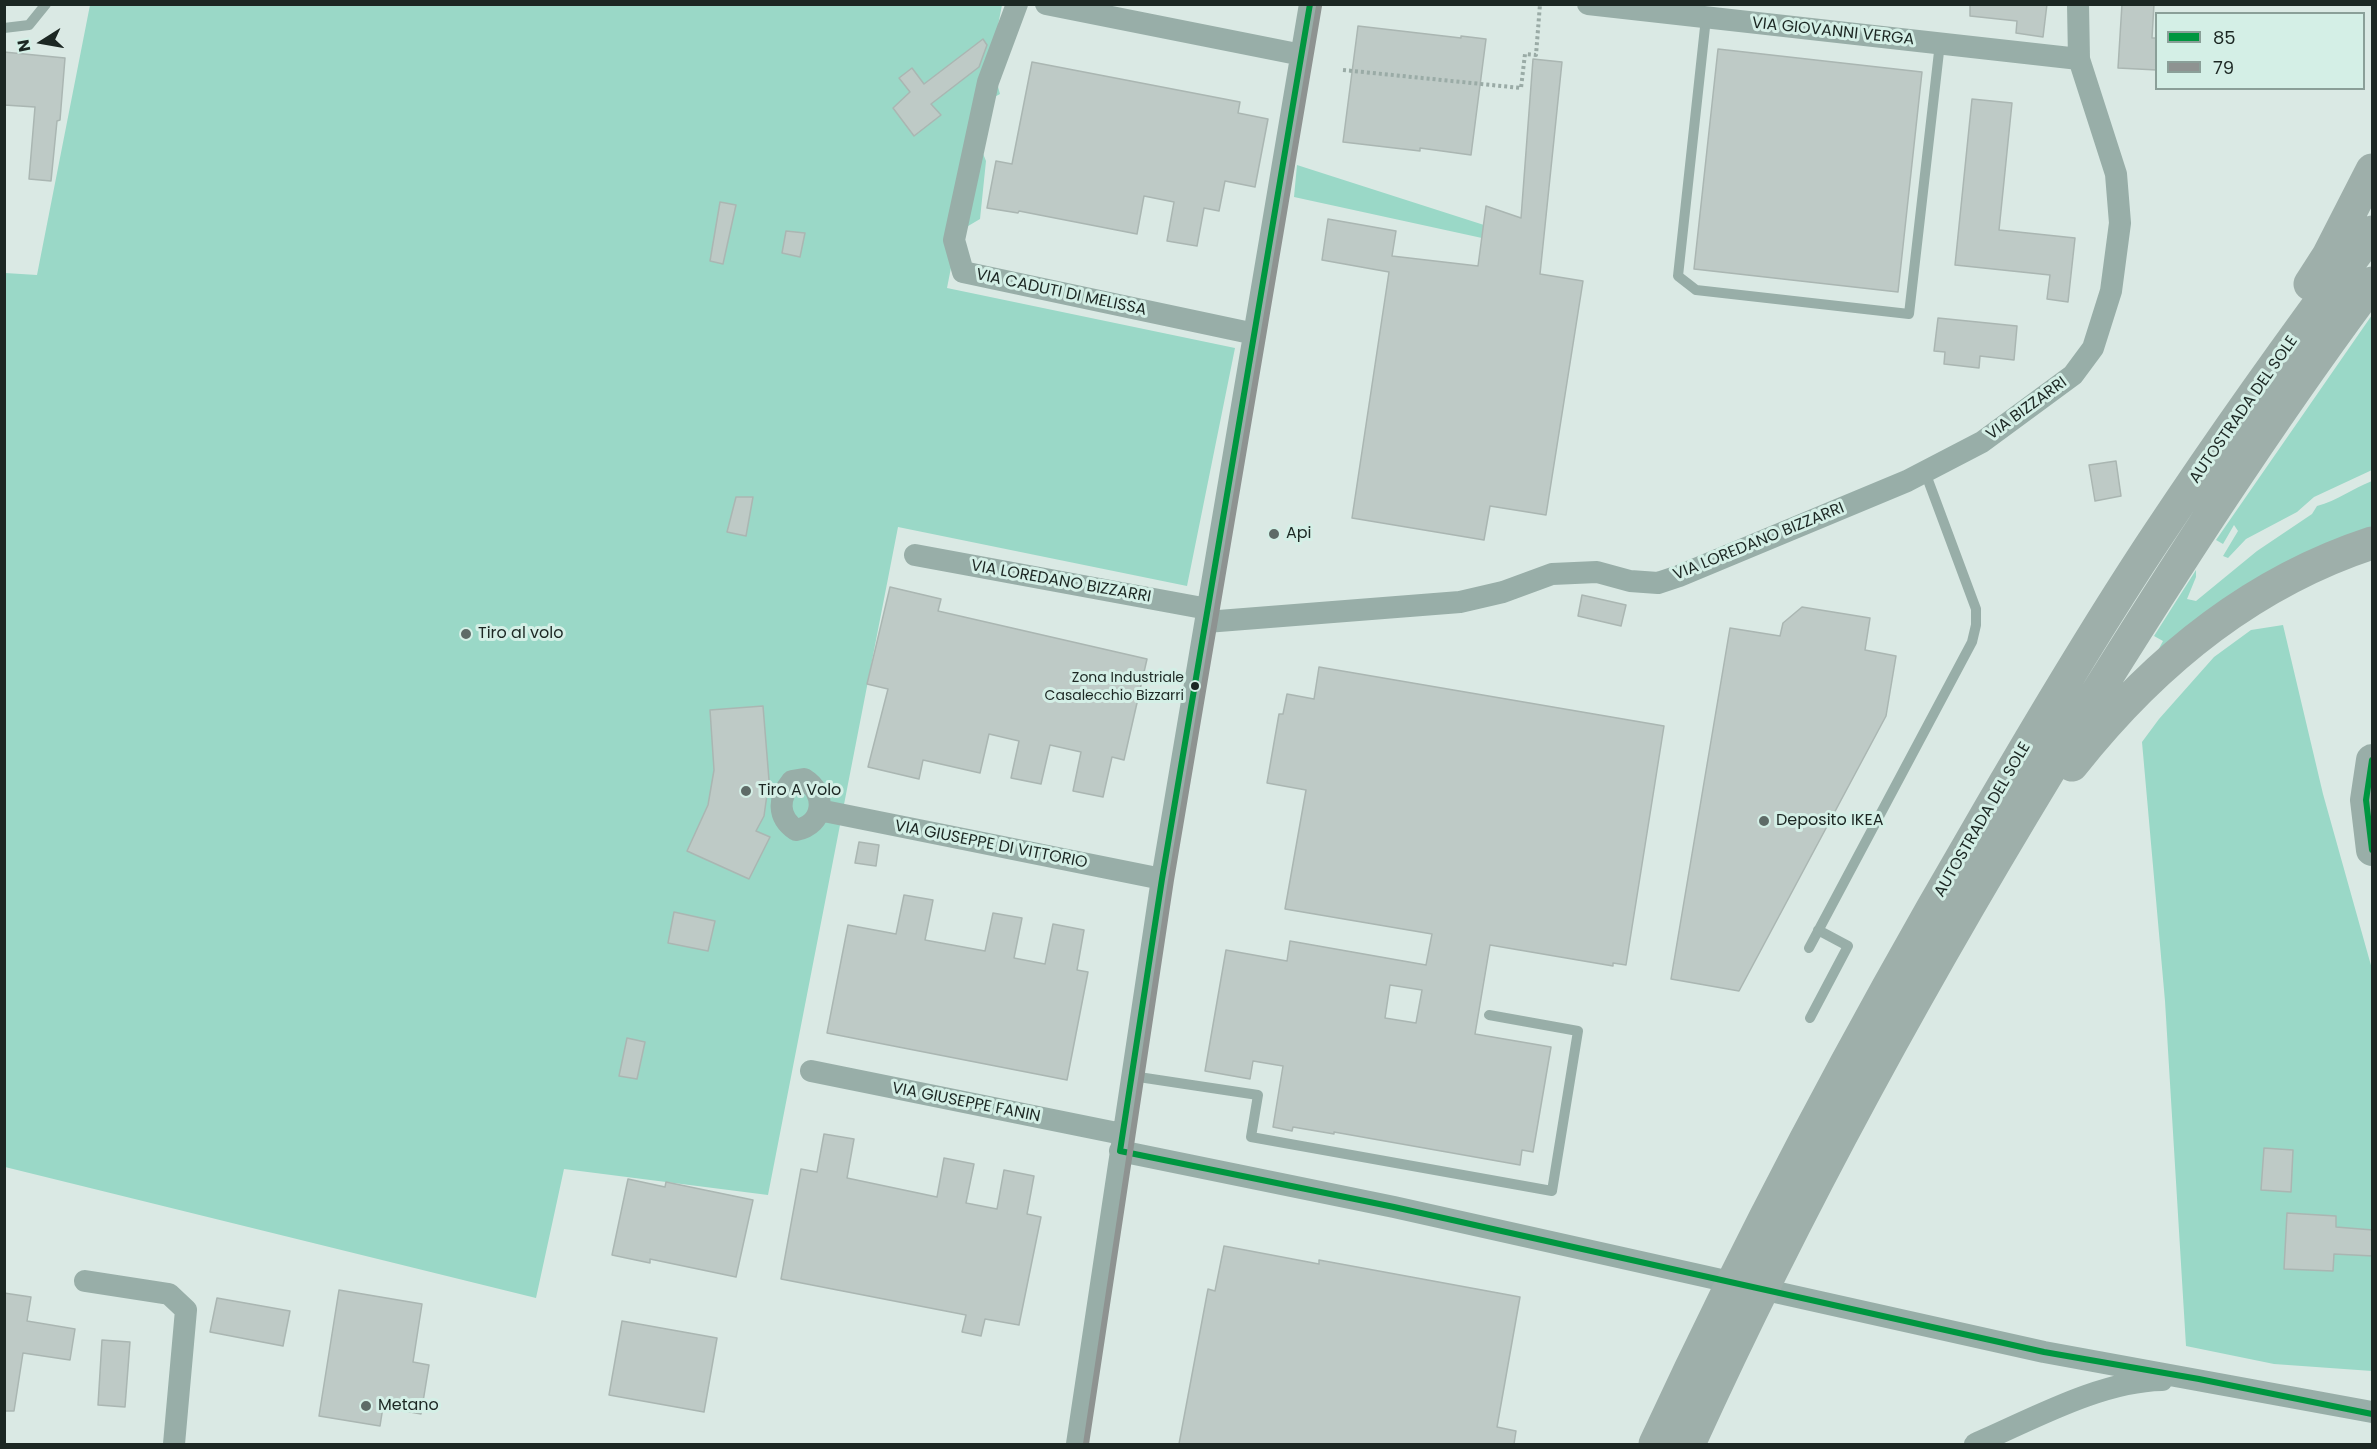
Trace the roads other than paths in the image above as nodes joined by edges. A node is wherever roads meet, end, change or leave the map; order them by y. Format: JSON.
{"nodes":[{"id":1,"x":1017,"y":4,"type":"edge"},
{"id":2,"x":1046,"y":4,"type":"edge"},
{"id":3,"x":1310,"y":4,"type":"edge"},
{"id":4,"x":1588,"y":4,"type":"edge"},
{"id":5,"x":2078,"y":4,"type":"edge"},
{"id":6,"x":42,"y":6,"type":"edge"},
{"id":7,"x":1624,"y":7,"type":"edge"},
{"id":8,"x":1706,"y":18,"type":"junction"},
{"id":9,"x":4,"y":28,"type":"edge"},
{"id":10,"x":1940,"y":44,"type":"junction"},
{"id":11,"x":1302,"y":55,"type":"junction"},
{"id":12,"x":2079,"y":58,"type":"junction"},
{"id":13,"x":2373,"y":170,"type":"edge"},
{"id":14,"x":2373,"y":232,"type":"edge"},
{"id":15,"x":2373,"y":284,"type":"edge"},
{"id":16,"x":1255,"y":334,"type":"junction"},
{"id":17,"x":2257,"y":389,"type":"junction"},
{"id":18,"x":1982,"y":442,"type":"joint"},
{"id":19,"x":1925,"y":472,"type":"junction"},
{"id":20,"x":2373,"y":543,"type":"edge"},
{"id":21,"x":915,"y":555,"type":"dead end"},
{"id":22,"x":1207,"y":616,"type":"junction"},
{"id":23,"x":2373,"y":760,"type":"edge"},
{"id":24,"x":819,"y":810,"type":"dead end"},
{"id":25,"x":2373,"y":850,"type":"edge"},
{"id":26,"x":1993,"y":863,"type":"junction"},
{"id":27,"x":1162,"y":879,"type":"junction"},
{"id":28,"x":1818,"y":930,"type":"junction"},
{"id":29,"x":1809,"y":948,"type":"dead end"},
{"id":30,"x":1490,"y":1015,"type":"dead end"},
{"id":31,"x":1810,"y":1018,"type":"dead end"},
{"id":32,"x":811,"y":1071,"type":"dead end"},
{"id":33,"x":1131,"y":1076,"type":"junction"},
{"id":34,"x":1121,"y":1142,"type":"junction"},
{"id":35,"x":85,"y":1281,"type":"dead end"},
{"id":36,"x":2199,"y":1379,"type":"junction"},
{"id":37,"x":2372,"y":1412,"type":"edge"},
{"id":38,"x":174,"y":1444,"type":"edge"},
{"id":39,"x":1077,"y":1444,"type":"edge"},
{"id":40,"x":1655,"y":1444,"type":"edge"},
{"id":41,"x":1689,"y":1444,"type":"edge"},
{"id":42,"x":1975,"y":1444,"type":"edge"}],
"edges":[{"from":1,"to":16,"type":"street","name":"VIA CADUTI DI MELISSA"},
{"from":2,"to":11,"type":"street"},
{"from":3,"to":11,"type":"street"},
{"from":4,"to":7,"type":"street","name":"VIA GIOVANNI VERGA"},
{"from":5,"to":12,"type":"street","name":"VIA BIZZARRI"},
{"from":6,"to":9,"type":"lane"},
{"from":7,"to":8,"type":"street","name":"VIA GIOVANNI VERGA"},
{"from":8,"to":10,"type":"street","name":"VIA GIOVANNI VERGA"},
{"from":8,"to":10,"type":"lane"},
{"from":10,"to":12,"type":"street","name":"VIA GIOVANNI VERGA"},
{"from":11,"to":16,"type":"street"},
{"from":12,"to":18,"type":"street","name":"VIA BIZZARRI"},
{"from":13,"to":17,"type":"highway"},
{"from":14,"to":17,"type":"highway","name":"AUTOSTRADA DEL SOLE"},
{"from":15,"to":26,"type":"highway","name":"AUTOSTRADA DEL SOLE"},
{"from":16,"to":22,"type":"street"},
{"from":17,"to":40,"type":"highway","name":"AUTOSTRADA DEL SOLE"},
{"from":18,"to":19,"type":"street","name":"VIA LOREDANO BIZZARRI"},
{"from":19,"to":22,"type":"street","name":"VIA LOREDANO BIZZARRI"},
{"from":19,"to":28,"type":"lane"},
{"from":20,"to":26,"type":"highway"},
{"from":21,"to":22,"type":"street","name":"VIA LOREDANO BIZZARRI"},
{"from":22,"to":27,"type":"street"},
{"from":23,"to":25,"type":"street"},
{"from":24,"to":27,"type":"street","name":"VIA GIUSEPPE DI VITTORIO"},
{"from":26,"to":41,"type":"highway","name":"AUTOSTRADA DEL SOLE"},
{"from":27,"to":33,"type":"street"},
{"from":28,"to":29,"type":"lane"},
{"from":28,"to":31,"type":"lane"},
{"from":30,"to":33,"type":"lane"},
{"from":32,"to":34,"type":"street","name":"VIA GIUSEPPE FANIN"},
{"from":33,"to":34,"type":"street"},
{"from":34,"to":36,"type":"street","name":"VIA GIUSEPPE FANIN"},
{"from":34,"to":39,"type":"street"},
{"from":35,"to":38,"type":"street"},
{"from":36,"to":37,"type":"street"},
{"from":36,"to":42,"type":"street"}]}
